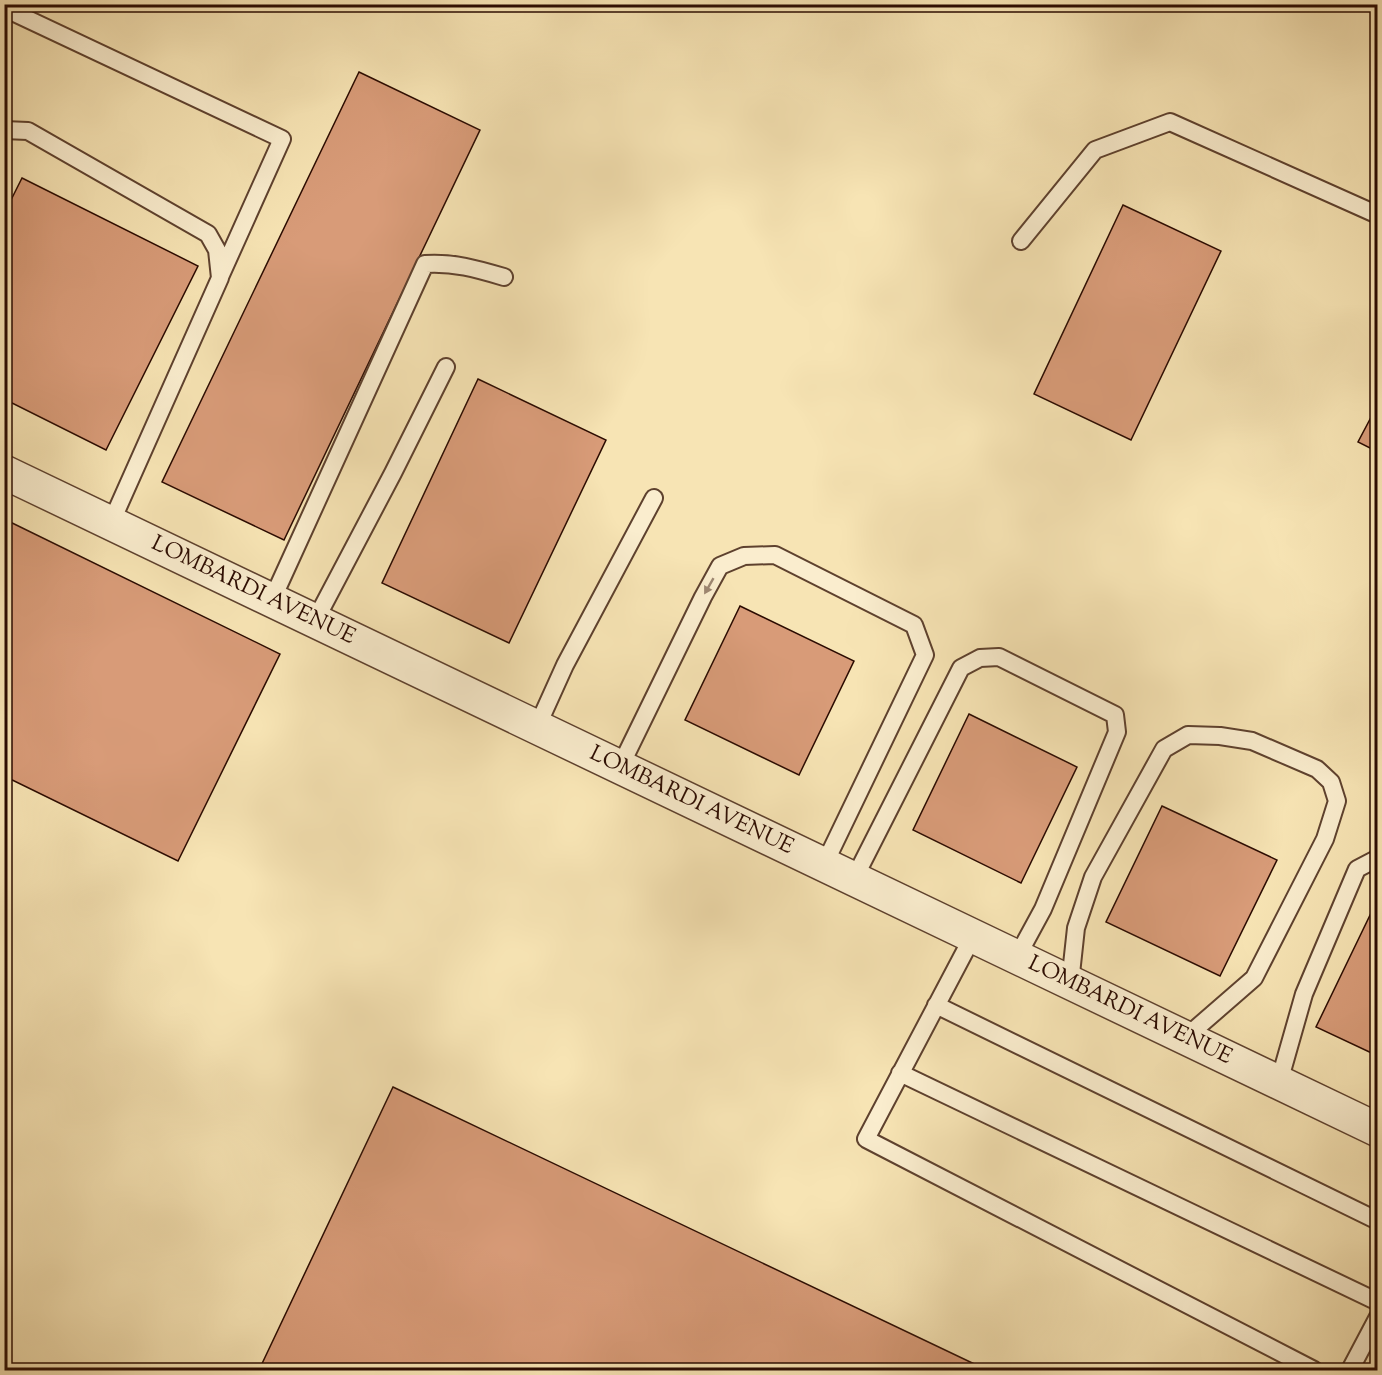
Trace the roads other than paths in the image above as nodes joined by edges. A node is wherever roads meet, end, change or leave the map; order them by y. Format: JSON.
{"nodes":[{"id":1,"x":4,"y":8,"type":"edge"},
{"id":2,"x":4,"y":130,"type":"edge"},
{"id":3,"x":1377,"y":215,"type":"edge"},
{"id":4,"x":1021,"y":241,"type":"dead end"},
{"id":5,"x":504,"y":277,"type":"dead end"},
{"id":6,"x":220,"y":278,"type":"junction"},
{"id":7,"x":446,"y":366,"type":"dead end"},
{"id":8,"x":4,"y":472,"type":"edge"},
{"id":9,"x":654,"y":498,"type":"dead end"},
{"id":10,"x":111,"y":523,"type":"junction"},
{"id":11,"x":272,"y":600,"type":"junction"},
{"id":12,"x":315,"y":621,"type":"junction"},
{"id":13,"x":537,"y":727,"type":"junction"},
{"id":14,"x":620,"y":767,"type":"junction"},
{"id":15,"x":1377,"y":858,"type":"edge"},
{"id":16,"x":824,"y":865,"type":"junction"},
{"id":17,"x":854,"y":879,"type":"junction"},
{"id":18,"x":973,"y":936,"type":"junction"},
{"id":19,"x":1017,"y":957,"type":"junction"},
{"id":20,"x":1070,"y":983,"type":"junction"},
{"id":21,"x":936,"y":1005,"type":"junction"},
{"id":22,"x":1185,"y":1038,"type":"junction"},
{"id":23,"x":900,"y":1073,"type":"junction"},
{"id":24,"x":1279,"y":1082,"type":"junction"},
{"id":25,"x":1377,"y":1130,"type":"edge"},
{"id":26,"x":1377,"y":1221,"type":"edge"},
{"id":27,"x":1377,"y":1302,"type":"edge"},
{"id":28,"x":1377,"y":1317,"type":"edge"},
{"id":29,"x":1314,"y":1371,"type":"edge"},
{"id":30,"x":1350,"y":1371,"type":"edge"}],
"edges":[{"from":1,"to":6,"type":"lane"},
{"from":2,"to":6,"type":"lane"},
{"from":3,"to":4,"type":"lane"},
{"from":5,"to":11,"type":"lane"},
{"from":6,"to":10,"type":"lane"},
{"from":7,"to":12,"type":"lane"},
{"from":8,"to":10,"type":"street","name":"LOMBARDI AVENUE"},
{"from":9,"to":13,"type":"lane"},
{"from":10,"to":11,"type":"street","name":"LOMBARDI AVENUE"},
{"from":11,"to":12,"type":"street","name":"LOMBARDI AVENUE"},
{"from":12,"to":13,"type":"street","name":"LOMBARDI AVENUE"},
{"from":13,"to":14,"type":"street","name":"LOMBARDI AVENUE"},
{"from":14,"to":16,"type":"street","name":"LOMBARDI AVENUE"},
{"from":16,"to":14,"type":"lane","one_way":true},
{"from":15,"to":24,"type":"lane"},
{"from":16,"to":17,"type":"street","name":"LOMBARDI AVENUE"},
{"from":17,"to":18,"type":"street","name":"LOMBARDI AVENUE"},
{"from":17,"to":19,"type":"lane"},
{"from":18,"to":19,"type":"street","name":"LOMBARDI AVENUE"},
{"from":18,"to":21,"type":"lane"},
{"from":19,"to":20,"type":"street","name":"LOMBARDI AVENUE"},
{"from":20,"to":22,"type":"street","name":"LOMBARDI AVENUE"},
{"from":20,"to":22,"type":"lane"},
{"from":21,"to":23,"type":"lane"},
{"from":21,"to":26,"type":"lane"},
{"from":22,"to":24,"type":"street","name":"LOMBARDI AVENUE"},
{"from":23,"to":27,"type":"lane"},
{"from":23,"to":29,"type":"lane"},
{"from":24,"to":25,"type":"street","name":"LOMBARDI AVENUE"},
{"from":28,"to":30,"type":"lane"}]}
